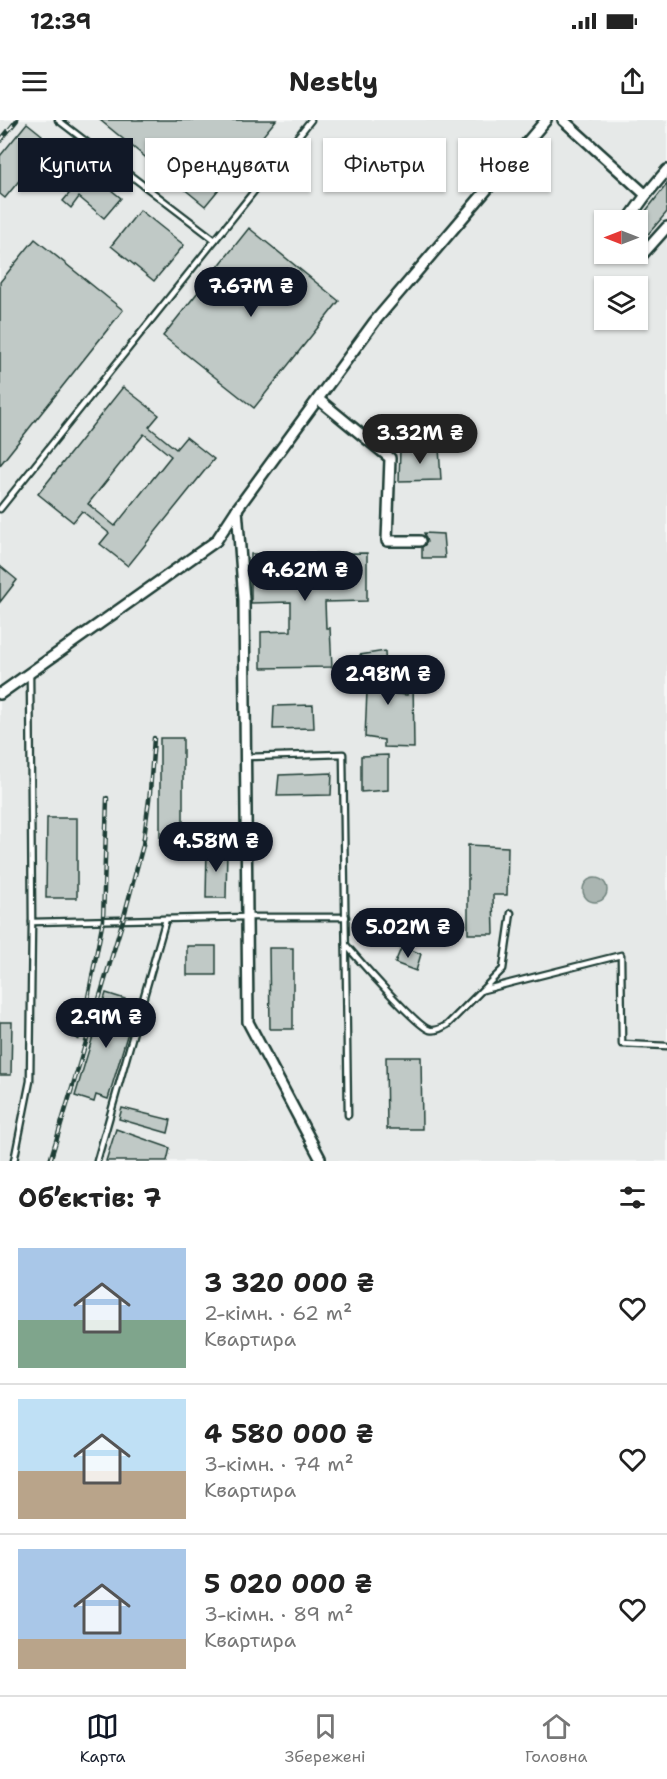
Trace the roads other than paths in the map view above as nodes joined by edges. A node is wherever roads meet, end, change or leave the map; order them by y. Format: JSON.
{"nodes":[{"id":1,"x":58,"y":120,"type":"edge"},
{"id":2,"x":311,"y":120,"type":"edge"},
{"id":3,"x":546,"y":120,"type":"edge"},
{"id":4,"x":563,"y":120,"type":"edge"},
{"id":5,"x":667,"y":170,"type":"edge"},
{"id":6,"x":646,"y":195,"type":"junction"},
{"id":7,"x":635,"y":210,"type":"edge"},
{"id":8,"x":667,"y":227,"type":"edge"},
{"id":9,"x":215,"y":240,"type":"junction"},
{"id":10,"x":648,"y":248,"type":"edge"},
{"id":11,"x":318,"y":399,"type":"junction"},
{"id":12,"x":237,"y":508,"type":"junction"},
{"id":13,"x":0,"y":509,"type":"edge"},
{"id":14,"x":420,"y":541,"type":"dead end"},
{"id":15,"x":30,"y":673,"type":"junction"},
{"id":16,"x":0,"y":694,"type":"edge"},
{"id":17,"x":245,"y":757,"type":"junction"},
{"id":18,"x":511,"y":913,"type":"dead end"},
{"id":19,"x":247,"y":917,"type":"junction"},
{"id":20,"x":346,"y":917,"type":"junction"},
{"id":21,"x":166,"y":919,"type":"junction"},
{"id":22,"x":32,"y":922,"type":"junction"},
{"id":23,"x":346,"y":945,"type":"junction"},
{"id":24,"x":483,"y":990,"type":"junction"},
{"id":25,"x":667,"y":1046,"type":"edge"},
{"id":26,"x":348,"y":1115,"type":"dead end"},
{"id":27,"x":14,"y":1161,"type":"edge"},
{"id":28,"x":97,"y":1161,"type":"edge"},
{"id":29,"x":320,"y":1161,"type":"edge"}],
"edges":[{"from":1,"to":9,"type":"lane"},
{"from":2,"to":9,"type":"lane"},
{"from":3,"to":11,"type":"street"},
{"from":4,"to":6,"type":"street"},
{"from":5,"to":6,"type":"street"},
{"from":6,"to":7,"type":"street"},
{"from":8,"to":10,"type":"street"},
{"from":9,"to":13,"type":"lane"},
{"from":11,"to":12,"type":"street"},
{"from":11,"to":14,"type":"street"},
{"from":12,"to":15,"type":"street"},
{"from":12,"to":17,"type":"street"},
{"from":15,"to":16,"type":"street"},
{"from":15,"to":22,"type":"lane"},
{"from":17,"to":19,"type":"street"},
{"from":17,"to":20,"type":"lane"},
{"from":18,"to":24,"type":"lane"},
{"from":19,"to":20,"type":"lane"},
{"from":19,"to":21,"type":"lane"},
{"from":19,"to":29,"type":"street"},
{"from":20,"to":23,"type":"lane"},
{"from":21,"to":22,"type":"lane"},
{"from":21,"to":28,"type":"lane"},
{"from":22,"to":27,"type":"lane"},
{"from":23,"to":24,"type":"lane"},
{"from":23,"to":26,"type":"lane"},
{"from":24,"to":25,"type":"lane"}]}
